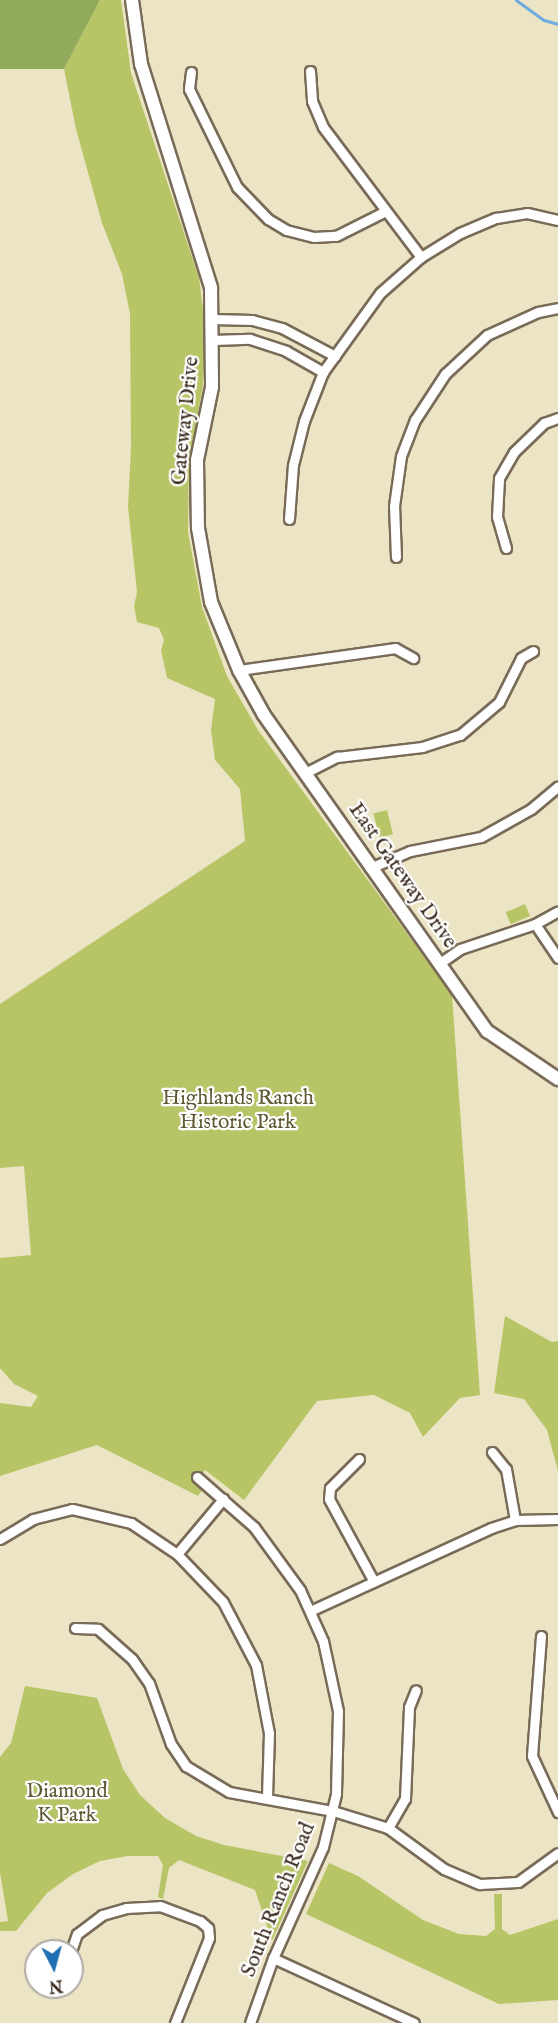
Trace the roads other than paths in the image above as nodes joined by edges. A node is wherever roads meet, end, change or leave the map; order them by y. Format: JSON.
{"nodes":[{"id":1,"x":132,"y":0,"type":"edge"},
{"id":2,"x":310,"y":71,"type":"dead end"},
{"id":3,"x":191,"y":72,"type":"dead end"},
{"id":4,"x":384,"y":212,"type":"junction"},
{"id":5,"x":558,"y":219,"type":"edge"},
{"id":6,"x":421,"y":257,"type":"junction"},
{"id":7,"x":558,"y":308,"type":"edge"},
{"id":8,"x":212,"y":319,"type":"junction"},
{"id":9,"x":213,"y":340,"type":"junction"},
{"id":10,"x":335,"y":356,"type":"junction"},
{"id":11,"x":323,"y":372,"type":"junction"},
{"id":12,"x":558,"y":418,"type":"edge"},
{"id":13,"x":289,"y":519,"type":"dead end"},
{"id":14,"x":506,"y":548,"type":"dead end"},
{"id":15,"x":396,"y":557,"type":"dead end"},
{"id":16,"x":532,"y":651,"type":"dead end"},
{"id":17,"x":413,"y":658,"type":"dead end"},
{"id":18,"x":239,"y":670,"type":"junction"},
{"id":19,"x":307,"y":772,"type":"junction"},
{"id":20,"x":558,"y":786,"type":"edge"},
{"id":21,"x":370,"y":868,"type":"junction"},
{"id":22,"x":558,"y":911,"type":"edge"},
{"id":23,"x":535,"y":924,"type":"junction"},
{"id":24,"x":558,"y":958,"type":"edge"},
{"id":25,"x":440,"y":963,"type":"junction"},
{"id":26,"x":558,"y":1079,"type":"edge"},
{"id":27,"x":492,"y":1452,"type":"dead end"},
{"id":28,"x":359,"y":1460,"type":"dead end"},
{"id":29,"x":197,"y":1477,"type":"dead end"},
{"id":30,"x":223,"y":1499,"type":"junction"},
{"id":31,"x":558,"y":1519,"type":"edge"},
{"id":32,"x":515,"y":1520,"type":"junction"},
{"id":33,"x":0,"y":1539,"type":"edge"},
{"id":34,"x":177,"y":1554,"type":"junction"},
{"id":35,"x":374,"y":1582,"type":"junction"},
{"id":36,"x":310,"y":1611,"type":"junction"},
{"id":37,"x":75,"y":1628,"type":"dead end"},
{"id":38,"x":541,"y":1636,"type":"dead end"},
{"id":39,"x":416,"y":1690,"type":"dead end"},
{"id":40,"x":267,"y":1798,"type":"junction"},
{"id":41,"x":333,"y":1811,"type":"junction"},
{"id":42,"x":558,"y":1812,"type":"edge"},
{"id":43,"x":388,"y":1828,"type":"junction"},
{"id":44,"x":558,"y":1853,"type":"edge"},
{"id":45,"x":75,"y":1939,"type":"edge"},
{"id":46,"x":273,"y":1958,"type":"junction"},
{"id":47,"x":175,"y":2023,"type":"edge"},
{"id":48,"x":250,"y":2023,"type":"edge"},
{"id":49,"x":414,"y":2023,"type":"edge"}],
"edges":[{"from":1,"to":8,"type":"street","name":"Gateway Drive"},
{"from":2,"to":4,"type":"street"},
{"from":3,"to":4,"type":"street"},
{"from":4,"to":6,"type":"street"},
{"from":5,"to":6,"type":"street"},
{"from":6,"to":10,"type":"street"},
{"from":7,"to":15,"type":"street"},
{"from":8,"to":9,"type":"street","name":"Gateway Drive"},
{"from":8,"to":10,"type":"street"},
{"from":9,"to":11,"type":"street"},
{"from":9,"to":18,"type":"street","name":"Gateway Drive"},
{"from":10,"to":11,"type":"street"},
{"from":11,"to":13,"type":"street"},
{"from":12,"to":14,"type":"street"},
{"from":16,"to":19,"type":"street"},
{"from":17,"to":18,"type":"street"},
{"from":18,"to":19,"type":"street","name":"East Gateway Drive"},
{"from":19,"to":21,"type":"street","name":"East Gateway Drive"},
{"from":20,"to":21,"type":"street"},
{"from":21,"to":25,"type":"street","name":"East Gateway Drive"},
{"from":22,"to":23,"type":"street"},
{"from":23,"to":24,"type":"street"},
{"from":23,"to":25,"type":"street"},
{"from":25,"to":26,"type":"street","name":"East Gateway Drive"},
{"from":27,"to":32,"type":"street"},
{"from":28,"to":35,"type":"street"},
{"from":29,"to":30,"type":"street","name":"South Ranch Road"},
{"from":30,"to":34,"type":"street"},
{"from":30,"to":36,"type":"street","name":"South Ranch Road"},
{"from":31,"to":32,"type":"street"},
{"from":32,"to":35,"type":"street"},
{"from":33,"to":34,"type":"street"},
{"from":34,"to":40,"type":"street"},
{"from":35,"to":36,"type":"street"},
{"from":36,"to":41,"type":"street","name":"South Ranch Road"},
{"from":37,"to":40,"type":"street"},
{"from":38,"to":42,"type":"street"},
{"from":39,"to":43,"type":"street"},
{"from":40,"to":41,"type":"street"},
{"from":41,"to":43,"type":"street"},
{"from":41,"to":46,"type":"street","name":"South Ranch Road"},
{"from":43,"to":44,"type":"street"},
{"from":45,"to":47,"type":"street"},
{"from":46,"to":48,"type":"street","name":"South Ranch Road"},
{"from":46,"to":49,"type":"street"}]}
